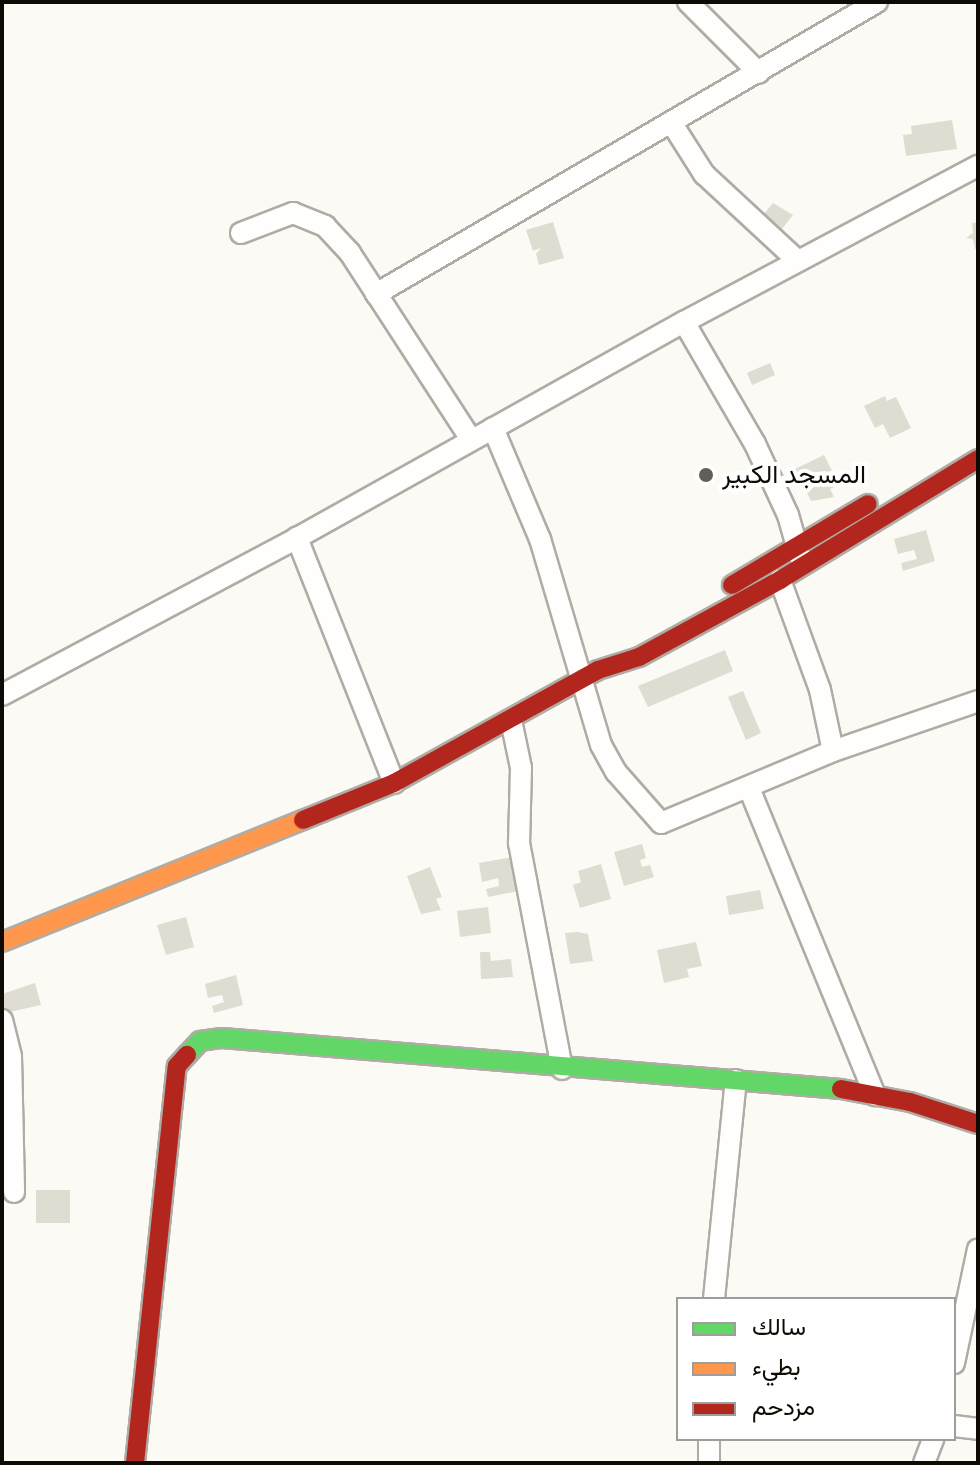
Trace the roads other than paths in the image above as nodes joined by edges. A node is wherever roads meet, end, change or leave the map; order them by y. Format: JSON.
{"nodes":[{"id":1,"x":688,"y":2,"type":"edge"},
{"id":2,"x":877,"y":2,"type":"edge"},
{"id":3,"x":759,"y":73,"type":"junction"},
{"id":4,"x":671,"y":122,"type":"junction"},
{"id":5,"x":978,"y":166,"type":"edge"},
{"id":6,"x":241,"y":233,"type":"dead end"},
{"id":7,"x":798,"y":261,"type":"junction"},
{"id":8,"x":376,"y":294,"type":"junction"},
{"id":9,"x":684,"y":322,"type":"junction"},
{"id":10,"x":493,"y":428,"type":"junction"},
{"id":11,"x":471,"y":439,"type":"junction"},
{"id":12,"x":978,"y":439,"type":"edge"},
{"id":13,"x":978,"y":459,"type":"edge"},
{"id":14,"x":297,"y":538,"type":"junction"},
{"id":15,"x":796,"y":544,"type":"junction"},
{"id":16,"x":803,"y":565,"type":"junction"},
{"id":17,"x":780,"y":580,"type":"junction"},
{"id":18,"x":598,"y":670,"type":"junction"},
{"id":19,"x":579,"y":681,"type":"junction"},
{"id":20,"x":2,"y":695,"type":"edge"},
{"id":21,"x":978,"y":701,"type":"edge"},
{"id":22,"x":511,"y":720,"type":"junction"},
{"id":23,"x":833,"y":751,"type":"junction"},
{"id":24,"x":394,"y":783,"type":"junction"},
{"id":25,"x":749,"y":788,"type":"junction"},
{"id":26,"x":2,"y":942,"type":"edge"},
{"id":27,"x":2,"y":1020,"type":"edge"},
{"id":28,"x":562,"y":1069,"type":"junction"},
{"id":29,"x":736,"y":1080,"type":"junction"},
{"id":30,"x":875,"y":1095,"type":"junction"},
{"id":31,"x":978,"y":1124,"type":"edge"},
{"id":32,"x":14,"y":1192,"type":"dead end"},
{"id":33,"x":978,"y":1249,"type":"edge"},
{"id":34,"x":714,"y":1297,"type":"edge"},
{"id":35,"x":956,"y":1354,"type":"edge"},
{"id":36,"x":956,"y":1426,"type":"edge"},
{"id":37,"x":978,"y":1429,"type":"edge"},
{"id":38,"x":709,"y":1441,"type":"edge"},
{"id":39,"x":932,"y":1441,"type":"edge"},
{"id":40,"x":135,"y":1463,"type":"edge"},
{"id":41,"x":709,"y":1463,"type":"edge"},
{"id":42,"x":924,"y":1463,"type":"edge"}],
"edges":[{"from":1,"to":3,"type":"street"},
{"from":2,"to":3,"type":"street"},
{"from":3,"to":4,"type":"street"},
{"from":4,"to":7,"type":"street"},
{"from":4,"to":8,"type":"street"},
{"from":5,"to":7,"type":"street"},
{"from":6,"to":8,"type":"street"},
{"from":7,"to":9,"type":"street"},
{"from":8,"to":11,"type":"street"},
{"from":9,"to":10,"type":"street"},
{"from":9,"to":15,"type":"street"},
{"from":10,"to":11,"type":"street"},
{"from":10,"to":19,"type":"street"},
{"from":11,"to":14,"type":"street"},
{"from":12,"to":15,"type":"street"},
{"from":13,"to":16,"type":"street"},
{"from":14,"to":20,"type":"street"},
{"from":14,"to":24,"type":"street"},
{"from":15,"to":16,"type":"street"},
{"from":15,"to":18,"type":"street"},
{"from":16,"to":17,"type":"street"},
{"from":17,"to":18,"type":"street"},
{"from":17,"to":23,"type":"street"},
{"from":18,"to":19,"type":"street"},
{"from":19,"to":22,"type":"street"},
{"from":19,"to":25,"type":"street"},
{"from":21,"to":23,"type":"street"},
{"from":22,"to":24,"type":"street"},
{"from":22,"to":28,"type":"street"},
{"from":23,"to":25,"type":"street"},
{"from":24,"to":26,"type":"street"},
{"from":25,"to":30,"type":"street"},
{"from":27,"to":32,"type":"street"},
{"from":28,"to":29,"type":"street"},
{"from":28,"to":40,"type":"street"},
{"from":29,"to":30,"type":"street"},
{"from":29,"to":34,"type":"street"},
{"from":30,"to":31,"type":"street"},
{"from":33,"to":35,"type":"street"},
{"from":36,"to":37,"type":"street"},
{"from":38,"to":41,"type":"street"},
{"from":39,"to":42,"type":"street"}]}
